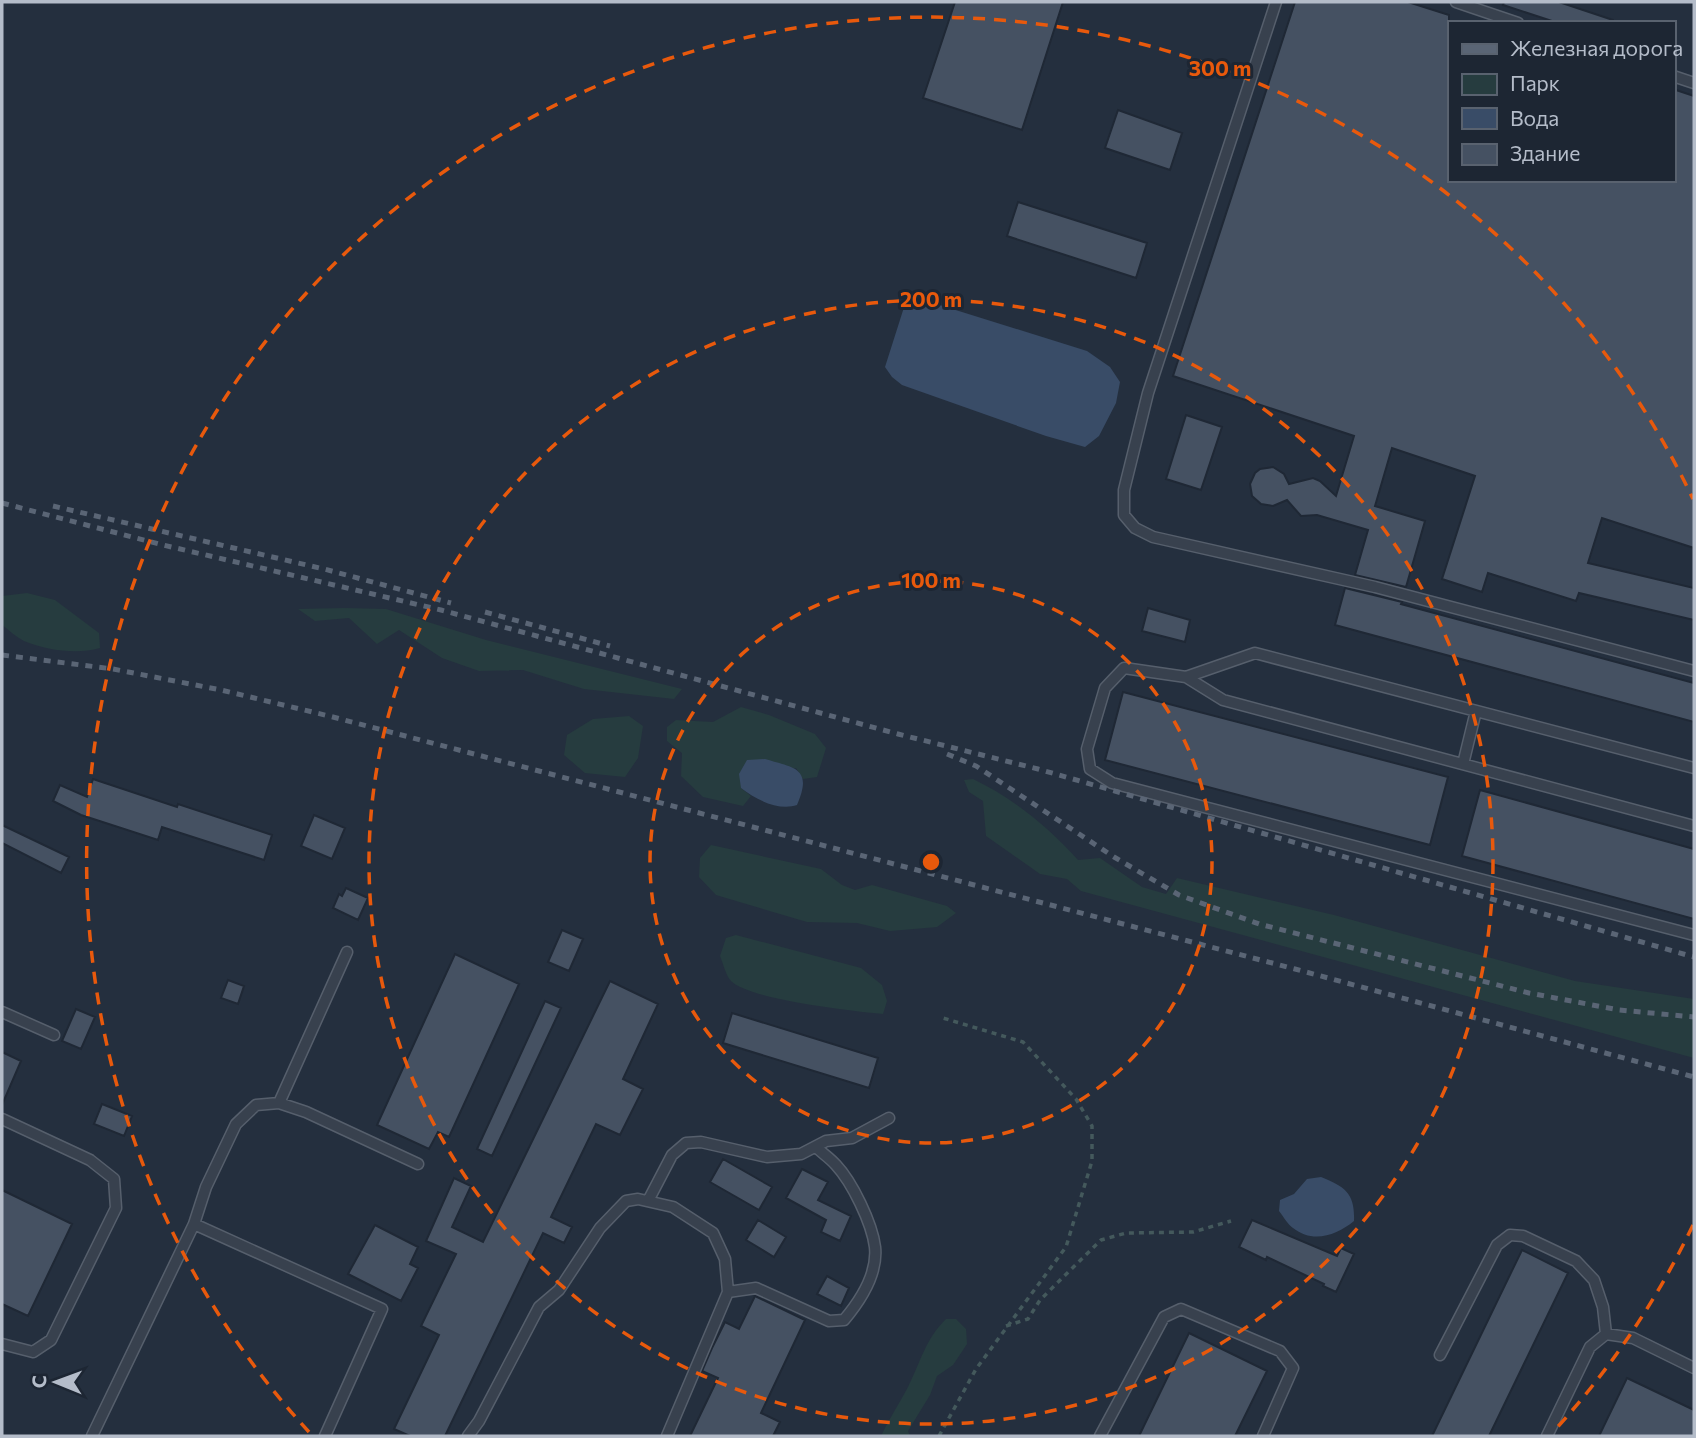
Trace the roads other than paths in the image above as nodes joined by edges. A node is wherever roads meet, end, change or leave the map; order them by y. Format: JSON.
{"nodes":[{"id":1,"x":1276,"y":2,"type":"edge"},
{"id":2,"x":1456,"y":2,"type":"edge"},
{"id":3,"x":1512,"y":21,"type":"edge"},
{"id":4,"x":1675,"y":77,"type":"edge"},
{"id":5,"x":1694,"y":83,"type":"edge"},
{"id":6,"x":1694,"y":671,"type":"edge"},
{"id":7,"x":1186,"y":677,"type":"junction"},
{"id":8,"x":1476,"y":711,"type":"junction"},
{"id":9,"x":1463,"y":764,"type":"junction"},
{"id":10,"x":1694,"y":768,"type":"edge"},
{"id":11,"x":1694,"y":827,"type":"edge"},
{"id":12,"x":1694,"y":935,"type":"edge"},
{"id":13,"x":347,"y":952,"type":"dead end"},
{"id":14,"x":2,"y":1012,"type":"edge"},
{"id":15,"x":54,"y":1035,"type":"dead end"},
{"id":16,"x":279,"y":1103,"type":"junction"},
{"id":17,"x":889,"y":1118,"type":"dead end"},
{"id":18,"x":2,"y":1119,"type":"edge"},
{"id":19,"x":816,"y":1147,"type":"junction"},
{"id":20,"x":418,"y":1164,"type":"dead end"},
{"id":21,"x":648,"y":1201,"type":"junction"},
{"id":22,"x":194,"y":1224,"type":"junction"},
{"id":23,"x":728,"y":1292,"type":"junction"},
{"id":24,"x":1606,"y":1334,"type":"junction"},
{"id":25,"x":2,"y":1344,"type":"edge"},
{"id":26,"x":1440,"y":1355,"type":"dead end"},
{"id":27,"x":1694,"y":1368,"type":"edge"},
{"id":28,"x":92,"y":1436,"type":"edge"},
{"id":29,"x":325,"y":1436,"type":"edge"},
{"id":30,"x":468,"y":1436,"type":"edge"},
{"id":31,"x":667,"y":1436,"type":"edge"},
{"id":32,"x":1100,"y":1436,"type":"edge"},
{"id":33,"x":1263,"y":1436,"type":"edge"},
{"id":34,"x":1547,"y":1436,"type":"edge"}],
"edges":[{"from":1,"to":6,"type":"lane"},
{"from":2,"to":3,"type":"lane"},
{"from":4,"to":5,"type":"lane"},
{"from":7,"to":8,"type":"lane"},
{"from":7,"to":9,"type":"lane"},
{"from":7,"to":12,"type":"lane"},
{"from":8,"to":9,"type":"lane"},
{"from":8,"to":10,"type":"lane"},
{"from":9,"to":11,"type":"lane"},
{"from":13,"to":16,"type":"lane"},
{"from":14,"to":15,"type":"lane"},
{"from":16,"to":20,"type":"lane"},
{"from":16,"to":22,"type":"lane"},
{"from":17,"to":19,"type":"lane"},
{"from":18,"to":25,"type":"lane"},
{"from":19,"to":21,"type":"lane"},
{"from":19,"to":23,"type":"lane"},
{"from":21,"to":23,"type":"lane"},
{"from":21,"to":30,"type":"lane"},
{"from":22,"to":28,"type":"lane"},
{"from":22,"to":29,"type":"lane"},
{"from":23,"to":31,"type":"lane"},
{"from":24,"to":26,"type":"lane"},
{"from":24,"to":27,"type":"lane"},
{"from":24,"to":34,"type":"lane"},
{"from":32,"to":33,"type":"lane"}]}
